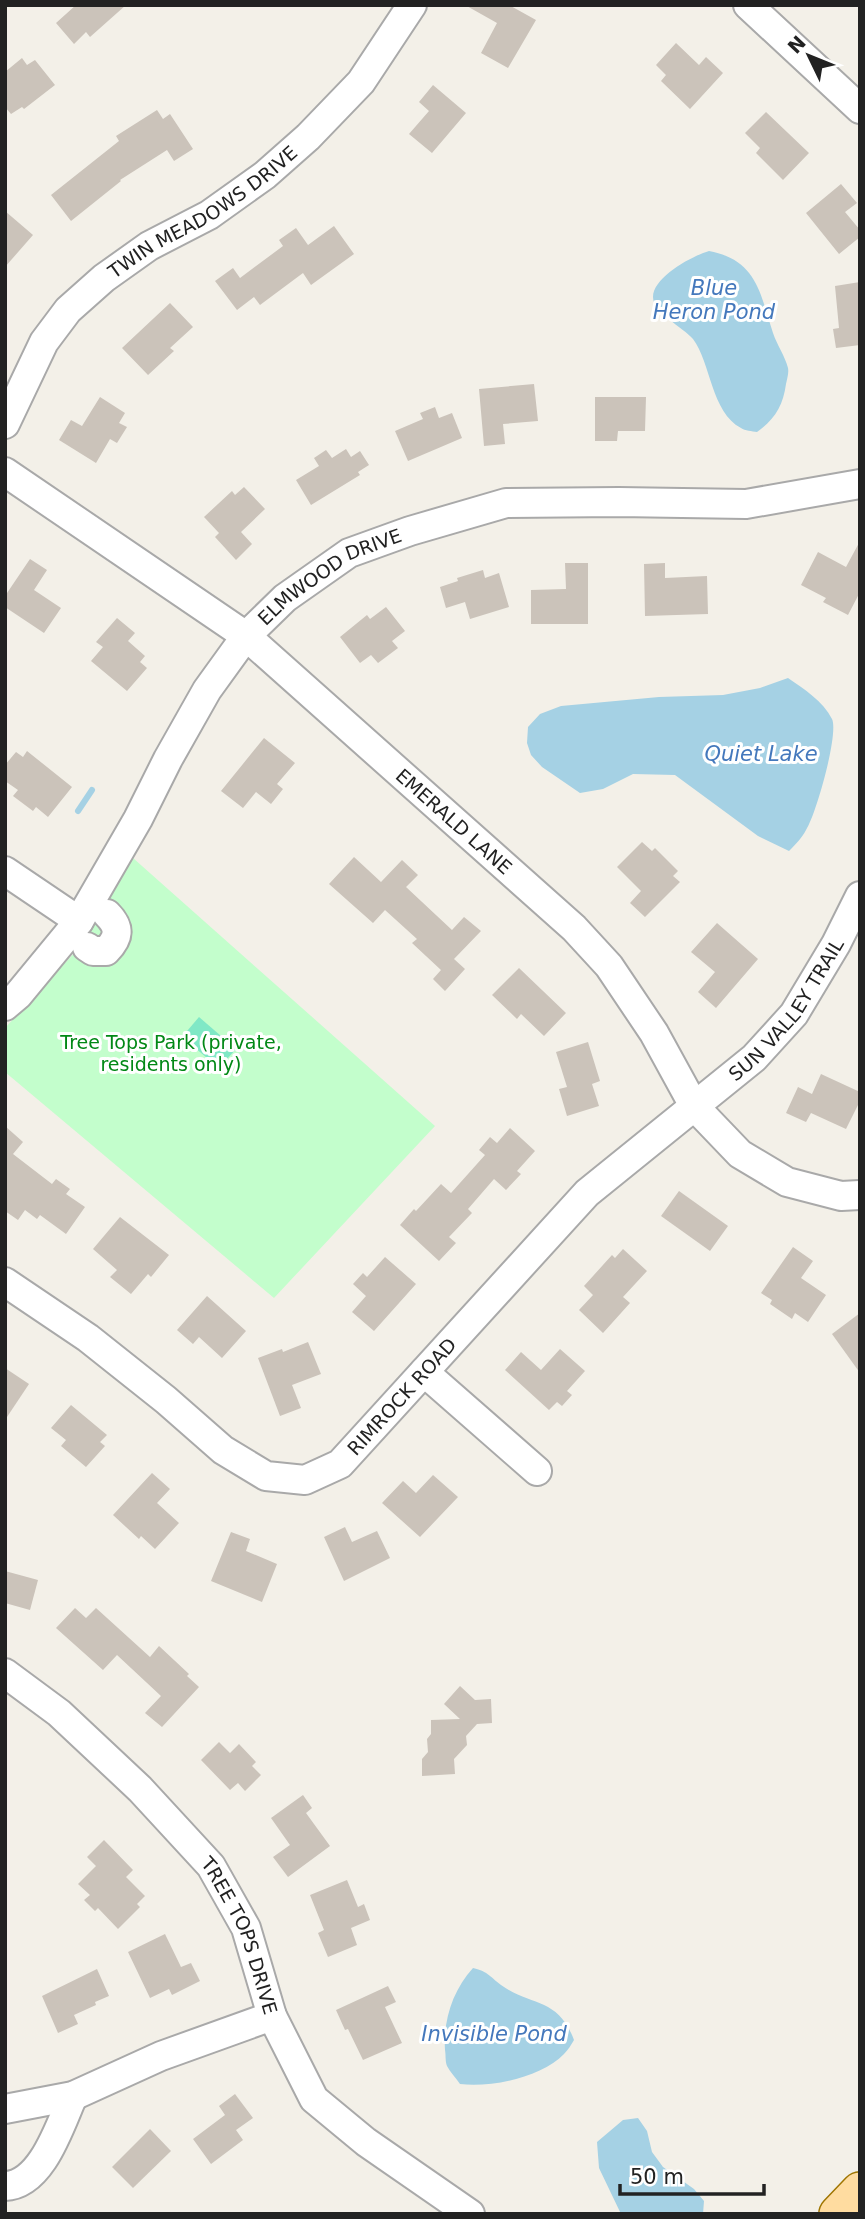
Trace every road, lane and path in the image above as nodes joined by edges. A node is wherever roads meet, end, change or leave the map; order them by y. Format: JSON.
{"nodes":[{"id":1,"x":412,"y":5,"type":"edge"},
{"id":2,"x":747,"y":5,"type":"edge"},
{"id":3,"x":860,"y":109,"type":"edge"},
{"id":4,"x":5,"y":424,"type":"edge"},
{"id":5,"x":5,"y":472,"type":"edge"},
{"id":6,"x":860,"y":484,"type":"edge"},
{"id":7,"x":246,"y":636,"type":"junction"},
{"id":8,"x":5,"y":871,"type":"edge"},
{"id":9,"x":860,"y":896,"type":"edge"},
{"id":10,"x":107,"y":914,"type":"dead end"},
{"id":11,"x":83,"y":934,"type":"junction"},
{"id":12,"x":5,"y":1006,"type":"edge"},
{"id":13,"x":694,"y":1106,"type":"junction"},
{"id":14,"x":860,"y":1195,"type":"edge"},
{"id":15,"x":5,"y":1282,"type":"edge"},
{"id":16,"x":425,"y":1372,"type":"junction"},
{"id":17,"x":537,"y":1471,"type":"dead end"},
{"id":18,"x":5,"y":1673,"type":"edge"},
{"id":19,"x":272,"y":2016,"type":"junction"},
{"id":20,"x":73,"y":2096,"type":"junction"},
{"id":21,"x":5,"y":2109,"type":"edge"},
{"id":22,"x":5,"y":2186,"type":"edge"},
{"id":23,"x":860,"y":2191,"type":"edge"},
{"id":24,"x":464,"y":2211,"type":"edge"},
{"id":25,"x":838,"y":2214,"type":"edge"}],
"edges":[{"from":1,"to":4,"type":"street","name":"TWIN MEADOWS DRIVE"},
{"from":2,"to":3,"type":"street"},
{"from":5,"to":7,"type":"street","name":"EMERALD LANE"},
{"from":6,"to":7,"type":"street","name":"ELMWOOD DRIVE"},
{"from":7,"to":11,"type":"street","name":"ELMWOOD DRIVE"},
{"from":7,"to":13,"type":"street","name":"EMERALD LANE"},
{"from":8,"to":11,"type":"street"},
{"from":9,"to":13,"type":"street","name":"SUN VALLEY TRAIL"},
{"from":10,"to":11,"type":"street"},
{"from":11,"to":12,"type":"street","name":"ELMWOOD DRIVE"},
{"from":13,"to":14,"type":"street","name":"EMERALD LANE"},
{"from":13,"to":16,"type":"street","name":"RIMROCK ROAD"},
{"from":15,"to":16,"type":"street","name":"RIMROCK ROAD"},
{"from":16,"to":17,"type":"street"},
{"from":18,"to":19,"type":"street","name":"TREE TOPS DRIVE"},
{"from":19,"to":20,"type":"street"},
{"from":19,"to":24,"type":"street","name":"TREE TOPS DRIVE"},
{"from":20,"to":21,"type":"street"},
{"from":20,"to":22,"type":"street"},
{"from":23,"to":25,"type":"main road"}]}
